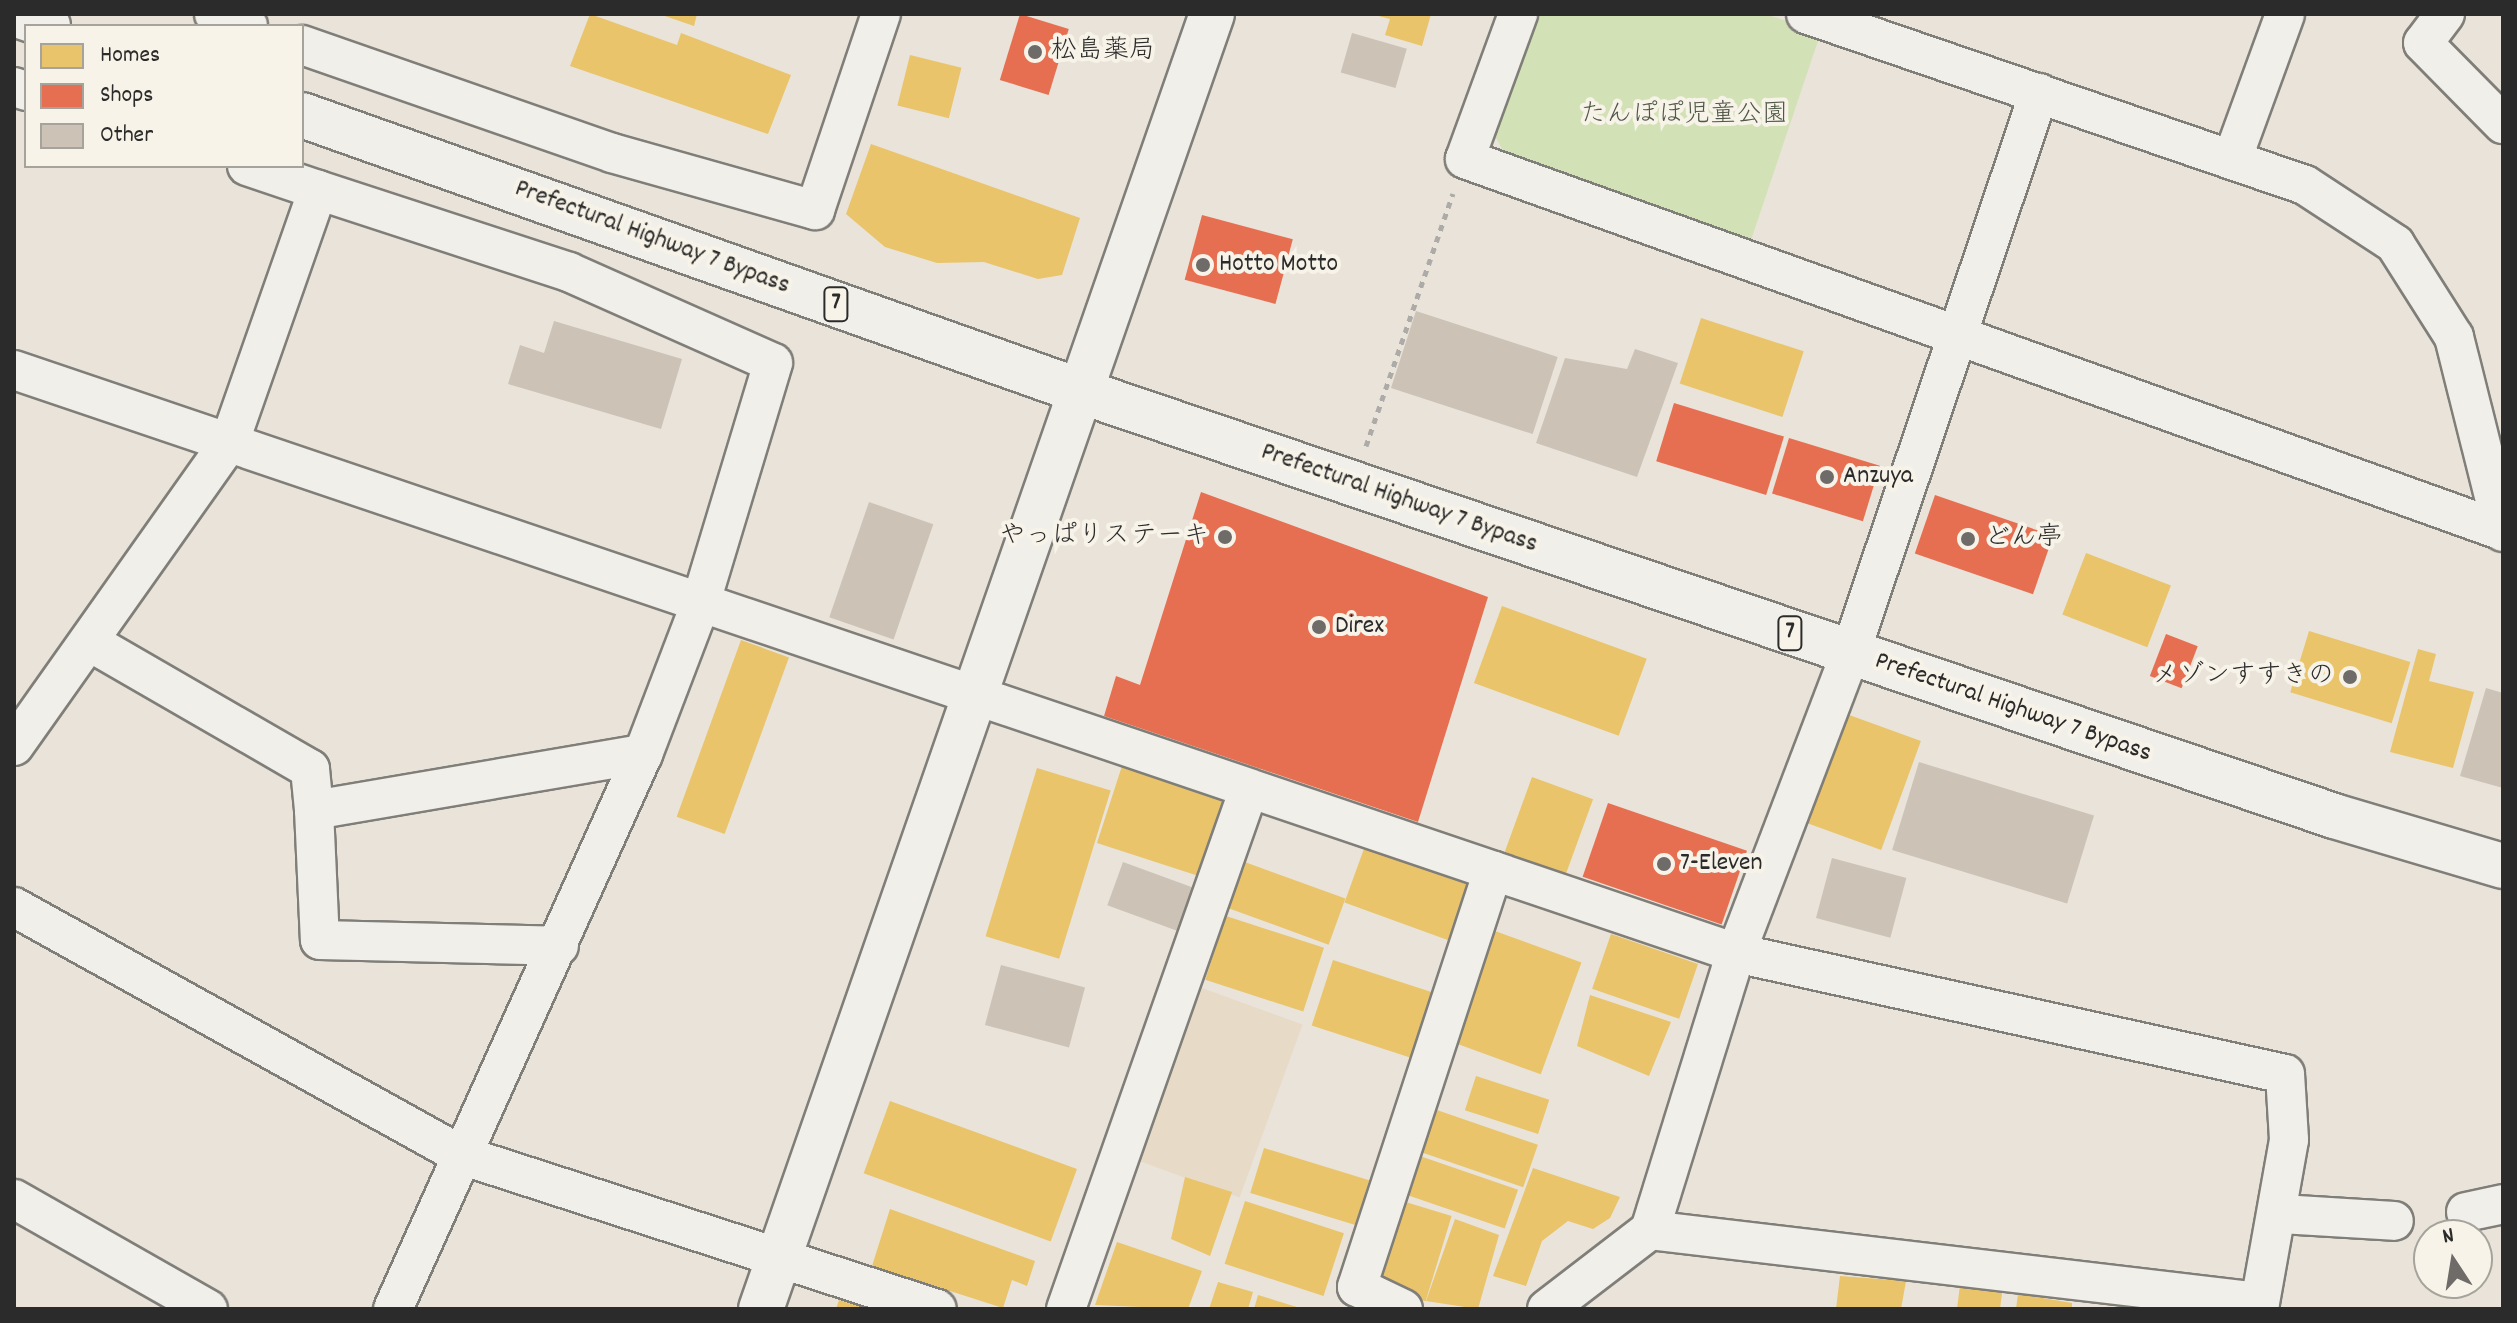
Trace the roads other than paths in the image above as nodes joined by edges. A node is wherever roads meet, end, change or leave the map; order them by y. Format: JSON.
{"nodes":[{"id":1,"x":14,"y":14,"type":"edge"},
{"id":2,"x":214,"y":14,"type":"edge"},
{"id":3,"x":881,"y":14,"type":"edge"},
{"id":4,"x":1212,"y":14,"type":"edge"},
{"id":5,"x":1518,"y":14,"type":"edge"},
{"id":6,"x":1806,"y":14,"type":"edge"},
{"id":7,"x":2285,"y":14,"type":"edge"},
{"id":8,"x":2445,"y":14,"type":"edge"},
{"id":9,"x":42,"y":24,"type":"edge"},
{"id":10,"x":242,"y":24,"type":"edge"},
{"id":11,"x":304,"y":46,"type":"edge"},
{"id":12,"x":2039,"y":93,"type":"junction"},
{"id":13,"x":304,"y":116,"type":"edge"},
{"id":14,"x":2503,"y":124,"type":"edge"},
{"id":15,"x":2232,"y":160,"type":"junction"},
{"id":16,"x":253,"y":168,"type":"edge"},
{"id":17,"x":318,"y":190,"type":"junction"},
{"id":18,"x":1959,"y":337,"type":"junction"},
{"id":19,"x":14,"y":370,"type":"edge"},
{"id":20,"x":1080,"y":391,"type":"junction"},
{"id":21,"x":230,"y":441,"type":"junction"},
{"id":22,"x":2501,"y":531,"type":"edge"},
{"id":23,"x":700,"y":605,"type":"junction"},
{"id":24,"x":90,"y":642,"type":"junction"},
{"id":25,"x":1850,"y":654,"type":"junction"},
{"id":26,"x":972,"y":698,"type":"junction"},
{"id":27,"x":14,"y":746,"type":"edge"},
{"id":28,"x":643,"y":754,"type":"junction"},
{"id":29,"x":1249,"y":789,"type":"junction"},
{"id":30,"x":314,"y":810,"type":"junction"},
{"id":31,"x":2503,"y":866,"type":"edge"},
{"id":32,"x":1493,"y":871,"type":"junction"},
{"id":33,"x":14,"y":907,"type":"edge"},
{"id":34,"x":559,"y":946,"type":"junction"},
{"id":35,"x":1736,"y":953,"type":"junction"},
{"id":36,"x":461,"y":1155,"type":"junction"},
{"id":37,"x":14,"y":1199,"type":"edge"},
{"id":38,"x":2503,"y":1204,"type":"edge"},
{"id":39,"x":2466,"y":1212,"type":"dead end"},
{"id":40,"x":2281,"y":1214,"type":"junction"},
{"id":41,"x":2394,"y":1221,"type":"dead end"},
{"id":42,"x":1650,"y":1230,"type":"junction"},
{"id":43,"x":777,"y":1262,"type":"junction"},
{"id":44,"x":208,"y":1309,"type":"edge"},
{"id":45,"x":393,"y":1309,"type":"edge"},
{"id":46,"x":761,"y":1309,"type":"edge"},
{"id":47,"x":937,"y":1309,"type":"edge"},
{"id":48,"x":1066,"y":1309,"type":"edge"},
{"id":49,"x":1403,"y":1309,"type":"edge"},
{"id":50,"x":1547,"y":1309,"type":"edge"}],
"edges":[{"from":1,"to":9,"type":"main road"},
{"from":2,"to":10,"type":"street"},
{"from":3,"to":11,"type":"street"},
{"from":4,"to":20,"type":"main road"},
{"from":5,"to":18,"type":"street"},
{"from":6,"to":12,"type":"street"},
{"from":7,"to":15,"type":"street"},
{"from":8,"to":14,"type":"street"},
{"from":12,"to":15,"type":"street"},
{"from":12,"to":18,"type":"street"},
{"from":13,"to":20,"type":"main road","name":"Prefectural Highway 7 Bypass","number":"7"},
{"from":15,"to":22,"type":"street"},
{"from":16,"to":17,"type":"street"},
{"from":17,"to":21,"type":"street"},
{"from":17,"to":23,"type":"street"},
{"from":18,"to":22,"type":"street"},
{"from":18,"to":25,"type":"street"},
{"from":19,"to":21,"type":"street"},
{"from":20,"to":25,"type":"main road","name":"Prefectural Highway 7 Bypass","number":"7"},
{"from":20,"to":26,"type":"main road"},
{"from":21,"to":23,"type":"street"},
{"from":21,"to":24,"type":"street"},
{"from":23,"to":26,"type":"street"},
{"from":23,"to":28,"type":"street"},
{"from":24,"to":27,"type":"street"},
{"from":24,"to":30,"type":"street"},
{"from":25,"to":31,"type":"main road","name":"Prefectural Highway 7 Bypass","number":"7"},
{"from":25,"to":35,"type":"street"},
{"from":26,"to":29,"type":"street"},
{"from":26,"to":43,"type":"main road"},
{"from":28,"to":30,"type":"street"},
{"from":28,"to":34,"type":"street"},
{"from":29,"to":32,"type":"street"},
{"from":29,"to":48,"type":"street"},
{"from":30,"to":34,"type":"street"},
{"from":32,"to":35,"type":"street"},
{"from":32,"to":49,"type":"street"},
{"from":33,"to":36,"type":"street"},
{"from":34,"to":36,"type":"street"},
{"from":35,"to":40,"type":"street"},
{"from":35,"to":42,"type":"street"},
{"from":36,"to":43,"type":"street"},
{"from":36,"to":45,"type":"street"},
{"from":37,"to":44,"type":"street"},
{"from":38,"to":39,"type":"street"},
{"from":40,"to":41,"type":"street"},
{"from":40,"to":42,"type":"street"},
{"from":42,"to":50,"type":"street"},
{"from":43,"to":46,"type":"main road"},
{"from":43,"to":47,"type":"street"}]}
